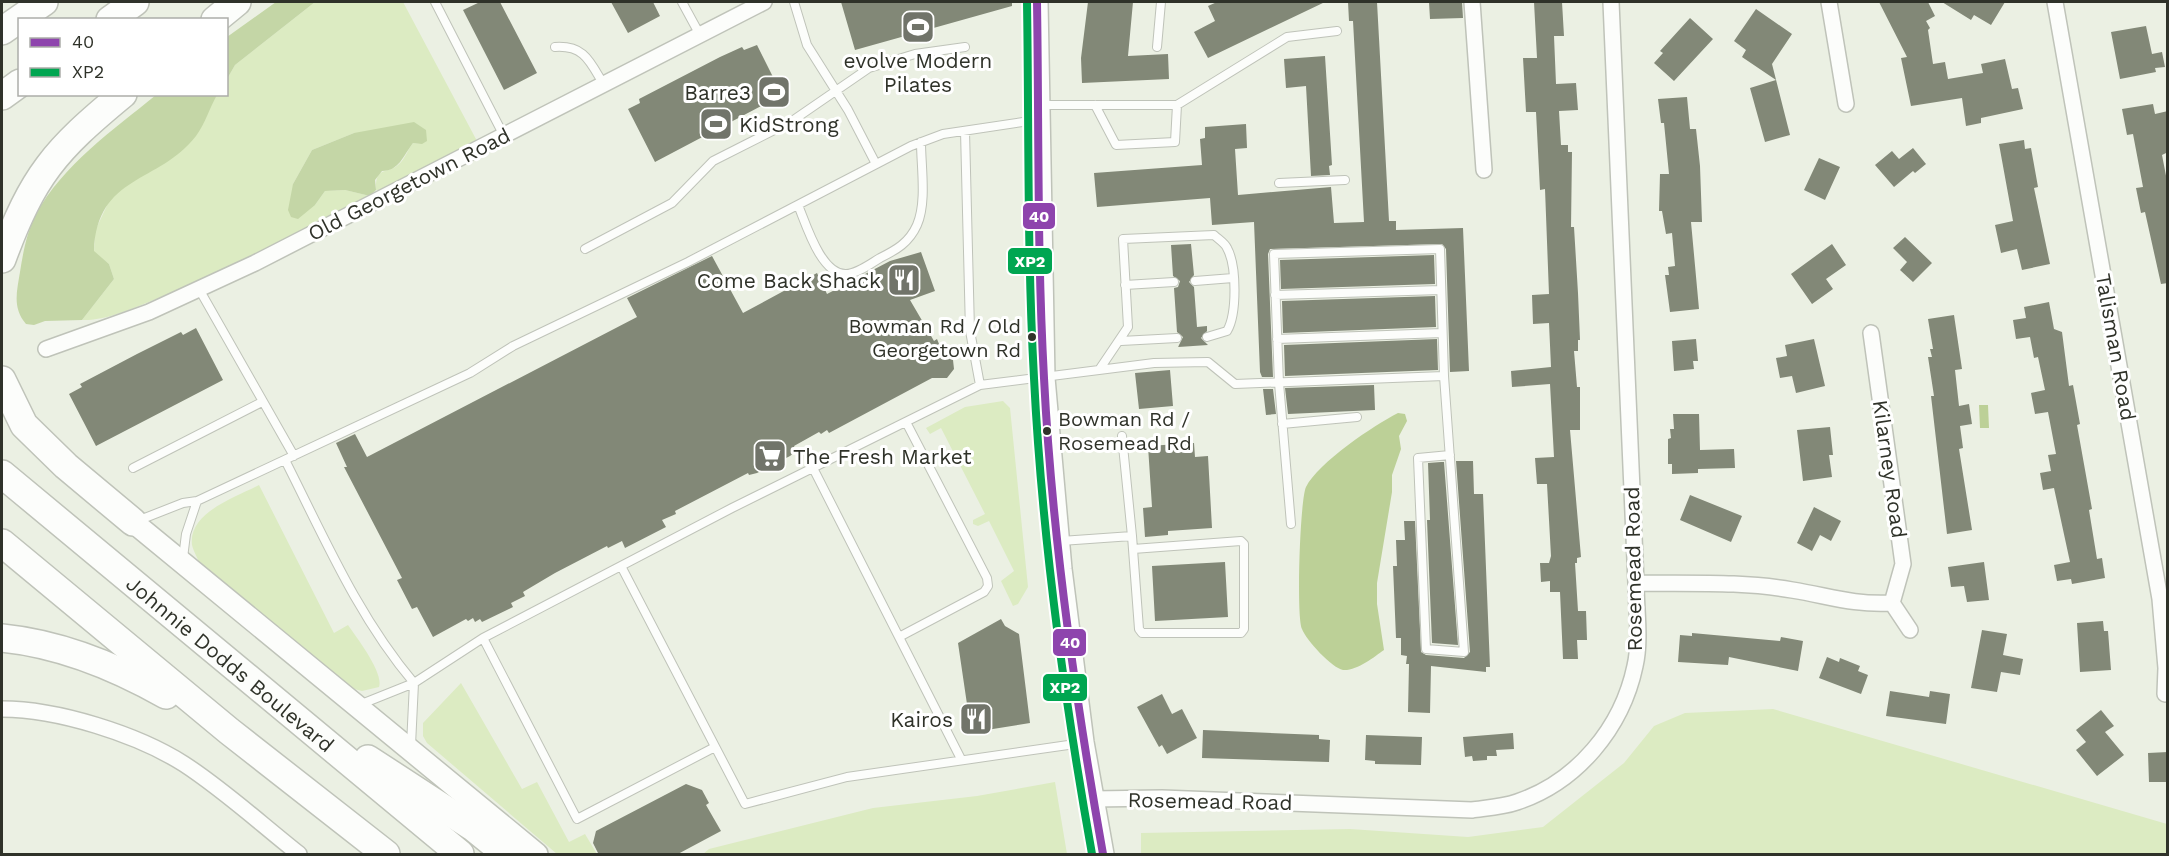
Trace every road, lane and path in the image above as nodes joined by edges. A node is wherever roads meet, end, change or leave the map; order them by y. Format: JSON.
{"nodes":[{"id":1,"x":44,"y":2,"type":"edge"},
{"id":2,"x":135,"y":2,"type":"edge"},
{"id":3,"x":237,"y":2,"type":"edge"},
{"id":4,"x":435,"y":2,"type":"edge"},
{"id":5,"x":682,"y":2,"type":"edge"},
{"id":6,"x":764,"y":2,"type":"edge"},
{"id":7,"x":794,"y":2,"type":"edge"},
{"id":8,"x":1037,"y":2,"type":"edge"},
{"id":9,"x":1161,"y":2,"type":"edge"},
{"id":10,"x":1472,"y":2,"type":"edge"},
{"id":11,"x":1611,"y":2,"type":"edge"},
{"id":12,"x":1829,"y":2,"type":"edge"},
{"id":13,"x":2055,"y":2,"type":"edge"},
{"id":14,"x":21,"y":18,"type":"edge"},
{"id":15,"x":113,"y":18,"type":"edge"},
{"id":16,"x":217,"y":18,"type":"edge"},
{"id":17,"x":18,"y":20,"type":"edge"},
{"id":18,"x":2,"y":31,"type":"edge"},
{"id":19,"x":1337,"y":31,"type":"dead end"},
{"id":20,"x":700,"y":35,"type":"junction"},
{"id":21,"x":555,"y":47,"type":"dead end"},
{"id":22,"x":965,"y":47,"type":"dead end"},
{"id":23,"x":1157,"y":47,"type":"dead end"},
{"id":24,"x":18,"y":84,"type":"edge"},
{"id":25,"x":604,"y":85,"type":"junction"},
{"id":26,"x":835,"y":90,"type":"junction"},
{"id":27,"x":2,"y":96,"type":"edge"},
{"id":28,"x":121,"y":96,"type":"edge"},
{"id":29,"x":1846,"y":104,"type":"dead end"},
{"id":30,"x":1095,"y":105,"type":"junction"},
{"id":31,"x":1177,"y":105,"type":"junction"},
{"id":32,"x":1038,"y":113,"type":"junction"},
{"id":33,"x":964,"y":131,"type":"junction"},
{"id":34,"x":504,"y":136,"type":"junction"},
{"id":35,"x":921,"y":142,"type":"junction"},
{"id":36,"x":876,"y":164,"type":"junction"},
{"id":37,"x":1484,"y":170,"type":"dead end"},
{"id":38,"x":1345,"y":180,"type":"dead end"},
{"id":39,"x":1279,"y":183,"type":"dead end"},
{"id":40,"x":798,"y":205,"type":"junction"},
{"id":41,"x":585,"y":249,"type":"dead end"},
{"id":42,"x":2,"y":259,"type":"edge"},
{"id":43,"x":1233,"y":278,"type":"junction"},
{"id":44,"x":1195,"y":281,"type":"dead end"},
{"id":45,"x":1174,"y":282,"type":"dead end"},
{"id":46,"x":1125,"y":285,"type":"junction"},
{"id":47,"x":199,"y":289,"type":"junction"},
{"id":48,"x":1441,"y":290,"type":"junction"},
{"id":49,"x":1275,"y":295,"type":"junction"},
{"id":50,"x":1442,"y":333,"type":"junction"},
{"id":51,"x":1870,"y":333,"type":"dead end"},
{"id":52,"x":1207,"y":337,"type":"dead end"},
{"id":53,"x":1177,"y":338,"type":"dead end"},
{"id":54,"x":1277,"y":339,"type":"junction"},
{"id":55,"x":1121,"y":340,"type":"junction"},
{"id":56,"x":46,"y":349,"type":"dead end"},
{"id":57,"x":1099,"y":370,"type":"junction"},
{"id":58,"x":1444,"y":376,"type":"junction"},
{"id":59,"x":1044,"y":378,"type":"junction"},
{"id":60,"x":2,"y":380,"type":"edge"},
{"id":61,"x":1279,"y":383,"type":"junction"},
{"id":62,"x":980,"y":385,"type":"junction"},
{"id":63,"x":262,"y":402,"type":"junction"},
{"id":64,"x":1357,"y":417,"type":"dead end"},
{"id":65,"x":906,"y":422,"type":"junction"},
{"id":66,"x":1282,"y":424,"type":"junction"},
{"id":67,"x":1122,"y":436,"type":"dead end"},
{"id":68,"x":1450,"y":455,"type":"junction"},
{"id":69,"x":294,"y":456,"type":"junction"},
{"id":70,"x":285,"y":460,"type":"junction"},
{"id":71,"x":134,"y":468,"type":"dead end"},
{"id":72,"x":813,"y":468,"type":"junction"},
{"id":73,"x":2,"y":474,"type":"edge"},
{"id":74,"x":197,"y":501,"type":"junction"},
{"id":75,"x":133,"y":522,"type":"junction"},
{"id":76,"x":1291,"y":524,"type":"dead end"},
{"id":77,"x":1132,"y":536,"type":"junction"},
{"id":78,"x":1060,"y":541,"type":"junction"},
{"id":79,"x":2,"y":543,"type":"edge"},
{"id":80,"x":1133,"y":549,"type":"junction"},
{"id":81,"x":183,"y":562,"type":"junction"},
{"id":82,"x":621,"y":566,"type":"junction"},
{"id":83,"x":1636,"y":583,"type":"junction"},
{"id":84,"x":2164,"y":599,"type":"edge"},
{"id":85,"x":1892,"y":603,"type":"junction"},
{"id":86,"x":1910,"y":630,"type":"dead end"},
{"id":87,"x":899,"y":637,"type":"junction"},
{"id":88,"x":2,"y":638,"type":"edge"},
{"id":89,"x":483,"y":638,"type":"junction"},
{"id":90,"x":414,"y":683,"type":"junction"},
{"id":91,"x":262,"y":689,"type":"junction"},
{"id":92,"x":2165,"y":694,"type":"dead end"},
{"id":93,"x":358,"y":706,"type":"junction"},
{"id":94,"x":2,"y":709,"type":"edge"},
{"id":95,"x":229,"y":731,"type":"junction"},
{"id":96,"x":1083,"y":742,"type":"junction"},
{"id":97,"x":715,"y":747,"type":"junction"},
{"id":98,"x":410,"y":749,"type":"junction"},
{"id":99,"x":961,"y":759,"type":"junction"},
{"id":100,"x":1092,"y":799,"type":"junction"},
{"id":101,"x":298,"y":855,"type":"edge"},
{"id":102,"x":386,"y":855,"type":"edge"},
{"id":103,"x":460,"y":855,"type":"edge"},
{"id":104,"x":506,"y":855,"type":"edge"},
{"id":105,"x":537,"y":855,"type":"edge"},
{"id":106,"x":1102,"y":855,"type":"edge"}],
"edges":[{"from":1,"to":14,"type":"highway"},
{"from":2,"to":15,"type":"highway"},
{"from":3,"to":16,"type":"highway"},
{"from":4,"to":34,"type":"lane"},
{"from":5,"to":20,"type":"lane"},
{"from":6,"to":20,"type":"street","name":"Old Georgetown Road"},
{"from":7,"to":26,"type":"lane"},
{"from":8,"to":32,"type":"main road"},
{"from":9,"to":23,"type":"lane"},
{"from":10,"to":37,"type":"street"},
{"from":11,"to":83,"type":"street","name":"Rosemead Road"},
{"from":12,"to":29,"type":"street"},
{"from":13,"to":84,"type":"street","name":"Talisman Road"},
{"from":17,"to":18,"type":"highway"},
{"from":19,"to":31,"type":"lane"},
{"from":20,"to":25,"type":"street","name":"Old Georgetown Road"},
{"from":21,"to":25,"type":"lane"},
{"from":22,"to":26,"type":"lane"},
{"from":24,"to":27,"type":"highway"},
{"from":25,"to":34,"type":"street","name":"Old Georgetown Road"},
{"from":26,"to":36,"type":"lane"},
{"from":26,"to":41,"type":"lane"},
{"from":28,"to":42,"type":"highway"},
{"from":30,"to":31,"type":"lane"},
{"from":30,"to":31,"type":"lane"},
{"from":30,"to":32,"type":"lane"},
{"from":32,"to":33,"type":"lane"},
{"from":32,"to":59,"type":"main road"},
{"from":33,"to":35,"type":"lane"},
{"from":33,"to":62,"type":"lane"},
{"from":34,"to":47,"type":"street","name":"Old Georgetown Road"},
{"from":35,"to":36,"type":"lane"},
{"from":35,"to":40,"type":"lane"},
{"from":36,"to":40,"type":"lane"},
{"from":38,"to":39,"type":"lane"},
{"from":40,"to":69,"type":"lane"},
{"from":43,"to":44,"type":"lane"},
{"from":43,"to":46,"type":"lane"},
{"from":43,"to":52,"type":"lane"},
{"from":45,"to":46,"type":"lane"},
{"from":46,"to":55,"type":"lane"},
{"from":47,"to":56,"type":"street","name":"Old Georgetown Road"},
{"from":47,"to":63,"type":"lane"},
{"from":48,"to":49,"type":"lane"},
{"from":48,"to":49,"type":"lane"},
{"from":48,"to":50,"type":"lane"},
{"from":49,"to":54,"type":"lane"},
{"from":50,"to":54,"type":"lane"},
{"from":50,"to":58,"type":"lane"},
{"from":51,"to":85,"type":"street","name":"Kilarney Road"},
{"from":53,"to":55,"type":"lane"},
{"from":54,"to":61,"type":"lane"},
{"from":55,"to":57,"type":"lane"},
{"from":57,"to":59,"type":"lane"},
{"from":57,"to":61,"type":"lane"},
{"from":58,"to":61,"type":"lane"},
{"from":58,"to":68,"type":"lane"},
{"from":59,"to":62,"type":"lane"},
{"from":59,"to":78,"type":"main road"},
{"from":60,"to":75,"type":"highway"},
{"from":61,"to":66,"type":"lane"},
{"from":62,"to":65,"type":"lane"},
{"from":63,"to":69,"type":"lane"},
{"from":63,"to":71,"type":"lane"},
{"from":64,"to":66,"type":"lane"},
{"from":65,"to":72,"type":"lane"},
{"from":65,"to":87,"type":"lane"},
{"from":66,"to":76,"type":"lane"},
{"from":67,"to":77,"type":"lane"},
{"from":68,"to":68,"type":"lane"},
{"from":69,"to":70,"type":"lane"},
{"from":70,"to":74,"type":"lane"},
{"from":70,"to":90,"type":"lane"},
{"from":72,"to":82,"type":"lane"},
{"from":72,"to":87,"type":"lane"},
{"from":73,"to":91,"type":"highway","name":"Johnnie Dodds Boulevard"},
{"from":74,"to":75,"type":"lane"},
{"from":74,"to":81,"type":"lane"},
{"from":75,"to":81,"type":"main road"},
{"from":77,"to":78,"type":"lane"},
{"from":77,"to":80,"type":"lane"},
{"from":78,"to":96,"type":"main road"},
{"from":79,"to":95,"type":"highway"},
{"from":80,"to":80,"type":"lane"},
{"from":81,"to":93,"type":"main road"},
{"from":82,"to":89,"type":"lane"},
{"from":82,"to":97,"type":"lane"},
{"from":83,"to":85,"type":"street"},
{"from":83,"to":100,"type":"street","name":"Rosemead Road"},
{"from":84,"to":92,"type":"street","name":"Talisman Road"},
{"from":85,"to":86,"type":"street"},
{"from":87,"to":99,"type":"lane"},
{"from":88,"to":95,"type":"highway"},
{"from":89,"to":90,"type":"lane"},
{"from":89,"to":97,"type":"lane"},
{"from":90,"to":93,"type":"lane"},
{"from":90,"to":98,"type":"lane"},
{"from":91,"to":103,"type":"highway","name":"Johnnie Dodds Boulevard"},
{"from":91,"to":104,"type":"highway"},
{"from":93,"to":98,"type":"main road"},
{"from":94,"to":101,"type":"street"},
{"from":95,"to":102,"type":"highway"},
{"from":96,"to":99,"type":"lane"},
{"from":96,"to":100,"type":"main road"},
{"from":97,"to":99,"type":"lane"},
{"from":98,"to":105,"type":"main road"},
{"from":100,"to":106,"type":"main road"}]}
